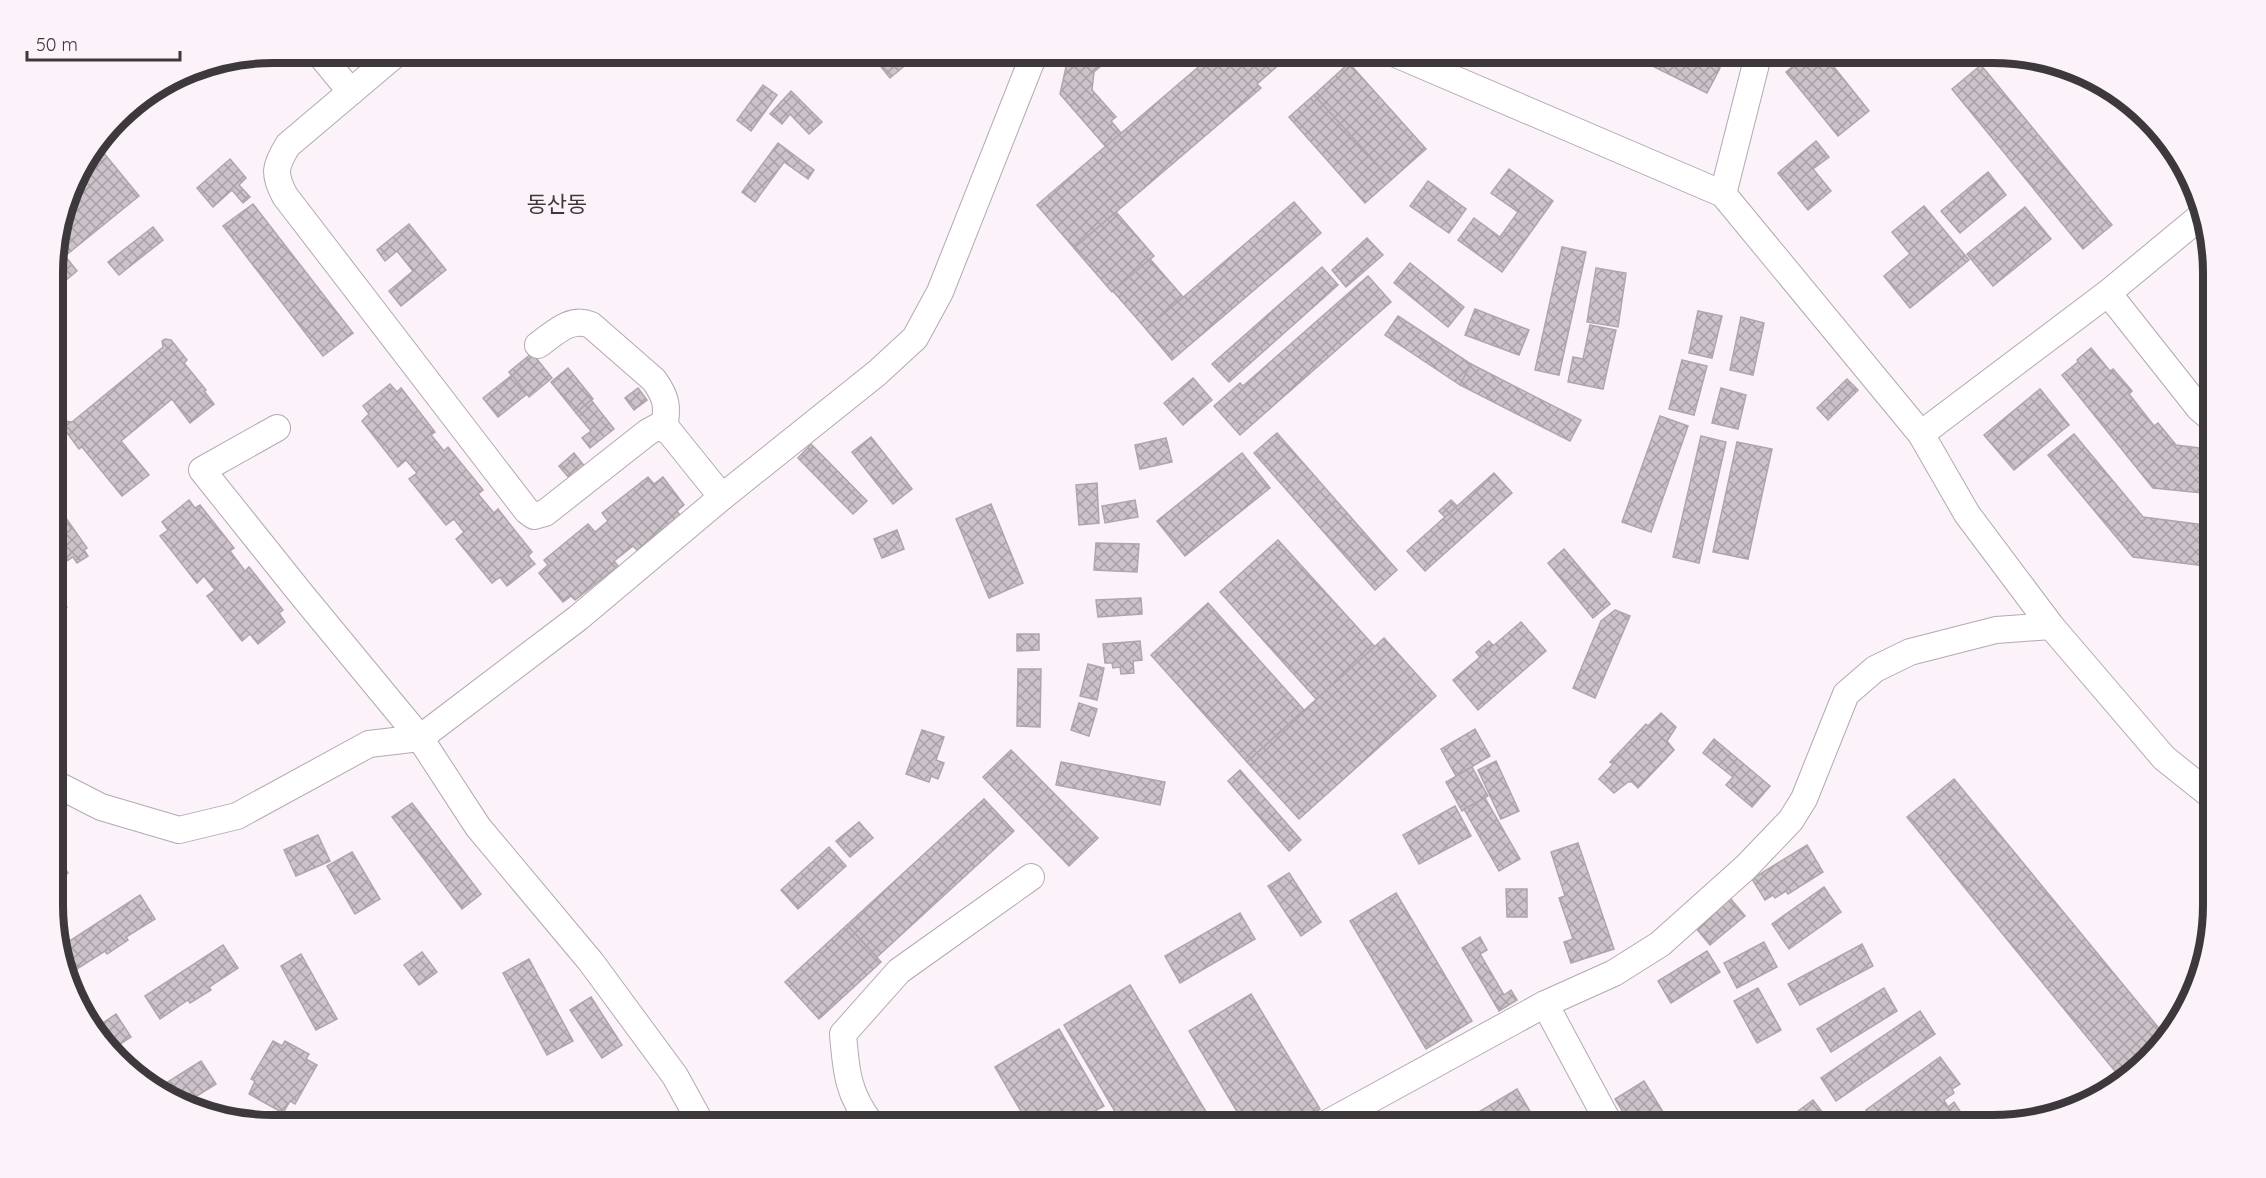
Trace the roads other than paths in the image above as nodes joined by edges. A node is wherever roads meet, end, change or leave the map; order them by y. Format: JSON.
{"nodes":[{"id":1,"x":327,"y":63,"type":"edge"},
{"id":2,"x":385,"y":63,"type":"edge"},
{"id":3,"x":1031,"y":63,"type":"edge"},
{"id":4,"x":1417,"y":63,"type":"edge"},
{"id":5,"x":1756,"y":63,"type":"edge"},
{"id":6,"x":351,"y":92,"type":"junction"},
{"id":7,"x":1723,"y":194,"type":"junction"},
{"id":8,"x":2196,"y":220,"type":"edge"},
{"id":9,"x":2108,"y":293,"type":"junction"},
{"id":10,"x":538,"y":345,"type":"dead end"},
{"id":11,"x":2203,"y":411,"type":"edge"},
{"id":12,"x":277,"y":428,"type":"dead end"},
{"id":13,"x":664,"y":429,"type":"junction"},
{"id":14,"x":1921,"y":434,"type":"junction"},
{"id":15,"x":722,"y":497,"type":"junction"},
{"id":16,"x":2051,"y":626,"type":"junction"},
{"id":17,"x":420,"y":738,"type":"junction"},
{"id":18,"x":63,"y":788,"type":"edge"},
{"id":19,"x":2203,"y":789,"type":"edge"},
{"id":20,"x":1031,"y":877,"type":"dead end"},
{"id":21,"x":1545,"y":1004,"type":"junction"},
{"id":22,"x":696,"y":1115,"type":"edge"},
{"id":23,"x":864,"y":1115,"type":"edge"},
{"id":24,"x":1342,"y":1115,"type":"edge"},
{"id":25,"x":1605,"y":1115,"type":"edge"}],
"edges":[{"from":1,"to":6,"type":"street"},
{"from":2,"to":6,"type":"street"},
{"from":3,"to":15,"type":"street"},
{"from":4,"to":7,"type":"street"},
{"from":5,"to":7,"type":"street"},
{"from":6,"to":13,"type":"street"},
{"from":7,"to":14,"type":"street"},
{"from":8,"to":9,"type":"street"},
{"from":9,"to":11,"type":"street"},
{"from":9,"to":14,"type":"street"},
{"from":10,"to":13,"type":"street"},
{"from":12,"to":17,"type":"street"},
{"from":13,"to":15,"type":"street"},
{"from":14,"to":16,"type":"street"},
{"from":15,"to":17,"type":"street"},
{"from":16,"to":19,"type":"street"},
{"from":16,"to":21,"type":"street"},
{"from":17,"to":18,"type":"street"},
{"from":17,"to":22,"type":"street"},
{"from":20,"to":23,"type":"street"},
{"from":21,"to":24,"type":"street"},
{"from":21,"to":25,"type":"street"}]}
